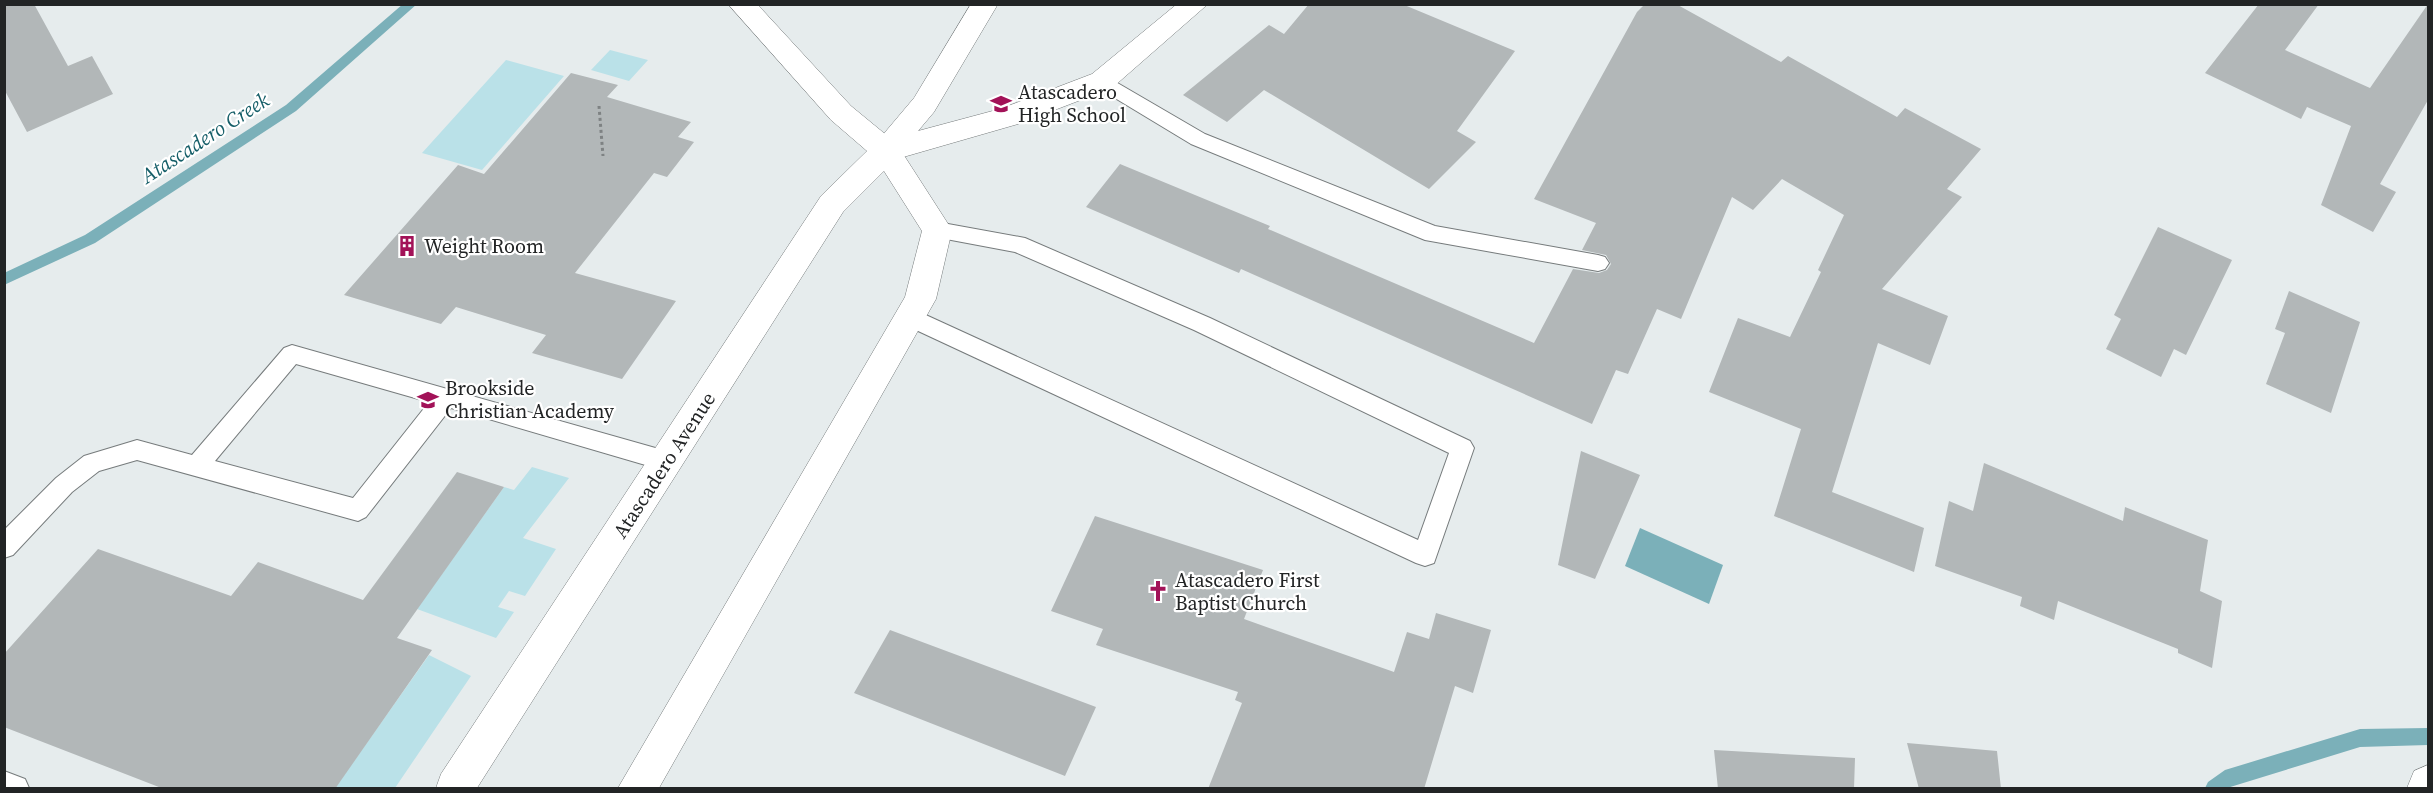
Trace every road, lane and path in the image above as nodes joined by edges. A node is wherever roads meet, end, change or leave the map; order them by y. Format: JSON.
{"nodes":[{"id":1,"x":741,"y":4,"type":"edge"},
{"id":2,"x":985,"y":4,"type":"edge"},
{"id":3,"x":1195,"y":4,"type":"edge"},
{"id":4,"x":1102,"y":81,"type":"junction"},
{"id":5,"x":599,"y":106,"type":"dead end"},
{"id":6,"x":886,"y":151,"type":"junction"},
{"id":7,"x":603,"y":156,"type":"dead end"},
{"id":8,"x":936,"y":230,"type":"junction"},
{"id":9,"x":1598,"y":263,"type":"dead end"},
{"id":10,"x":909,"y":317,"type":"junction"},
{"id":11,"x":446,"y":398,"type":"junction"},
{"id":12,"x":666,"y":461,"type":"junction"},
{"id":13,"x":195,"y":467,"type":"junction"},
{"id":14,"x":4,"y":547,"type":"edge"},
{"id":15,"x":4,"y":784,"type":"edge"},
{"id":16,"x":16,"y":789,"type":"edge"},
{"id":17,"x":455,"y":789,"type":"edge"},
{"id":18,"x":638,"y":789,"type":"edge"}],
"edges":[{"from":1,"to":6,"type":"street"},
{"from":2,"to":6,"type":"street","name":"Atascadero Avenue"},
{"from":3,"to":4,"type":"street"},
{"from":4,"to":6,"type":"street"},
{"from":4,"to":9,"type":"lane"},
{"from":5,"to":7,"type":"path"},
{"from":6,"to":8,"type":"street"},
{"from":6,"to":12,"type":"street","name":"Atascadero Avenue"},
{"from":8,"to":10,"type":"street"},
{"from":8,"to":10,"type":"lane"},
{"from":10,"to":18,"type":"street"},
{"from":11,"to":12,"type":"lane"},
{"from":11,"to":13,"type":"lane"},
{"from":11,"to":13,"type":"lane"},
{"from":12,"to":17,"type":"street","name":"Atascadero Avenue"},
{"from":13,"to":14,"type":"lane"},
{"from":15,"to":16,"type":"lane"}]}
